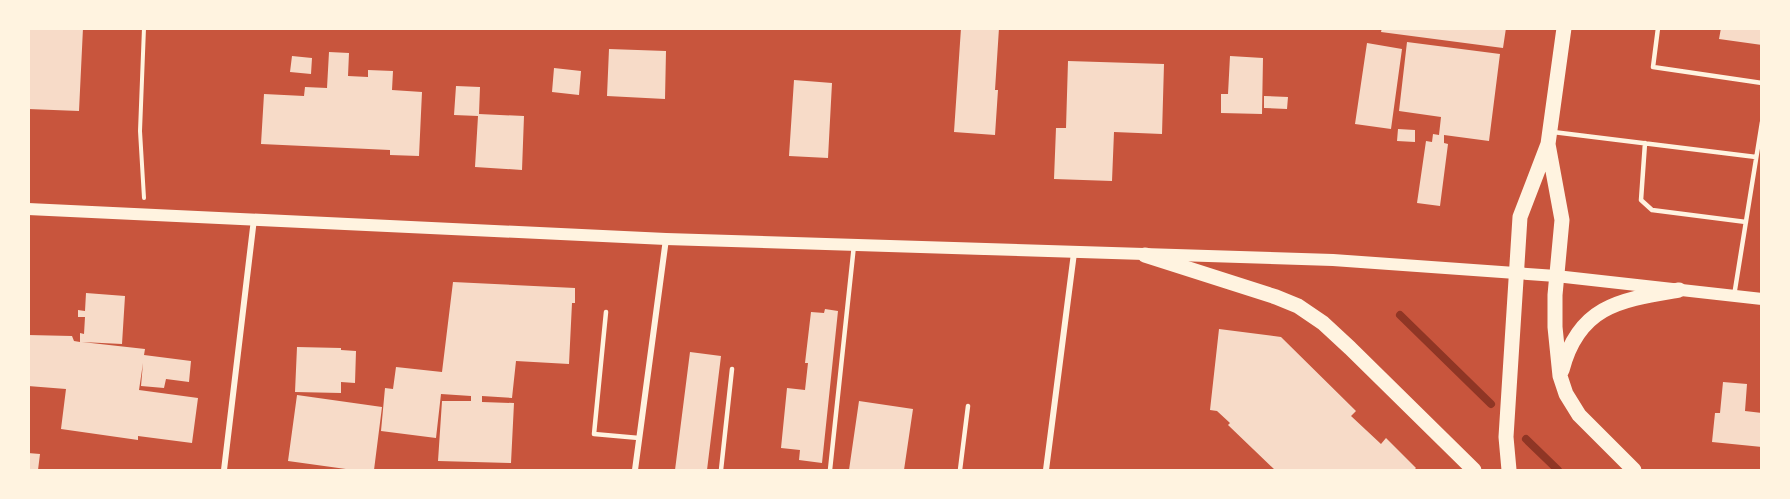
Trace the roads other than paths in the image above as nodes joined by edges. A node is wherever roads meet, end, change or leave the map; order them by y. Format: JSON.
{"nodes":[{"id":1,"x":1564,"y":28,"type":"edge"},
{"id":2,"x":1658,"y":28,"type":"edge"},
{"id":3,"x":1761,"y":83,"type":"edge"},
{"id":4,"x":1761,"y":122,"type":"edge"},
{"id":5,"x":1549,"y":138,"type":"junction"},
{"id":6,"x":1645,"y":143,"type":"junction"},
{"id":7,"x":1756,"y":158,"type":"junction"},
{"id":8,"x":28,"y":209,"type":"edge"},
{"id":9,"x":254,"y":218,"type":"junction"},
{"id":10,"x":1746,"y":222,"type":"junction"},
{"id":11,"x":666,"y":239,"type":"junction"},
{"id":12,"x":854,"y":245,"type":"junction"},
{"id":13,"x":1074,"y":253,"type":"junction"},
{"id":14,"x":1145,"y":255,"type":"junction"},
{"id":15,"x":1518,"y":272,"type":"junction"},
{"id":16,"x":1556,"y":276,"type":"junction"},
{"id":17,"x":1679,"y":290,"type":"junction"},
{"id":18,"x":1734,"y":296,"type":"junction"},
{"id":19,"x":1761,"y":299,"type":"edge"},
{"id":20,"x":606,"y":312,"type":"dead end"},
{"id":21,"x":732,"y":369,"type":"dead end"},
{"id":22,"x":1560,"y":376,"type":"junction"},
{"id":23,"x":968,"y":406,"type":"dead end"},
{"id":24,"x":639,"y":438,"type":"junction"},
{"id":25,"x":224,"y":471,"type":"edge"},
{"id":26,"x":635,"y":471,"type":"edge"},
{"id":27,"x":721,"y":471,"type":"edge"},
{"id":28,"x":830,"y":471,"type":"edge"},
{"id":29,"x":960,"y":471,"type":"edge"},
{"id":30,"x":1046,"y":471,"type":"edge"},
{"id":31,"x":1474,"y":471,"type":"edge"},
{"id":32,"x":1509,"y":471,"type":"edge"},
{"id":33,"x":1634,"y":471,"type":"edge"}],
"edges":[{"from":1,"to":5,"type":"main road"},
{"from":2,"to":3,"type":"lane"},
{"from":4,"to":7,"type":"lane"},
{"from":5,"to":6,"type":"lane"},
{"from":5,"to":15,"type":"main road"},
{"from":5,"to":16,"type":"main road"},
{"from":6,"to":7,"type":"lane"},
{"from":6,"to":10,"type":"lane"},
{"from":7,"to":10,"type":"lane"},
{"from":8,"to":9,"type":"main road"},
{"from":9,"to":11,"type":"main road"},
{"from":9,"to":25,"type":"street"},
{"from":10,"to":18,"type":"lane"},
{"from":11,"to":12,"type":"main road"},
{"from":11,"to":24,"type":"street"},
{"from":12,"to":13,"type":"main road"},
{"from":12,"to":28,"type":"lane"},
{"from":13,"to":14,"type":"main road"},
{"from":13,"to":30,"type":"street"},
{"from":14,"to":15,"type":"main road"},
{"from":14,"to":31,"type":"main road"},
{"from":15,"to":16,"type":"main road"},
{"from":15,"to":32,"type":"main road"},
{"from":16,"to":17,"type":"main road"},
{"from":16,"to":22,"type":"main road"},
{"from":17,"to":18,"type":"main road"},
{"from":17,"to":22,"type":"main road"},
{"from":18,"to":19,"type":"main road"},
{"from":20,"to":24,"type":"lane"},
{"from":21,"to":27,"type":"lane"},
{"from":22,"to":33,"type":"main road"},
{"from":23,"to":29,"type":"lane"},
{"from":24,"to":26,"type":"street"}]}
